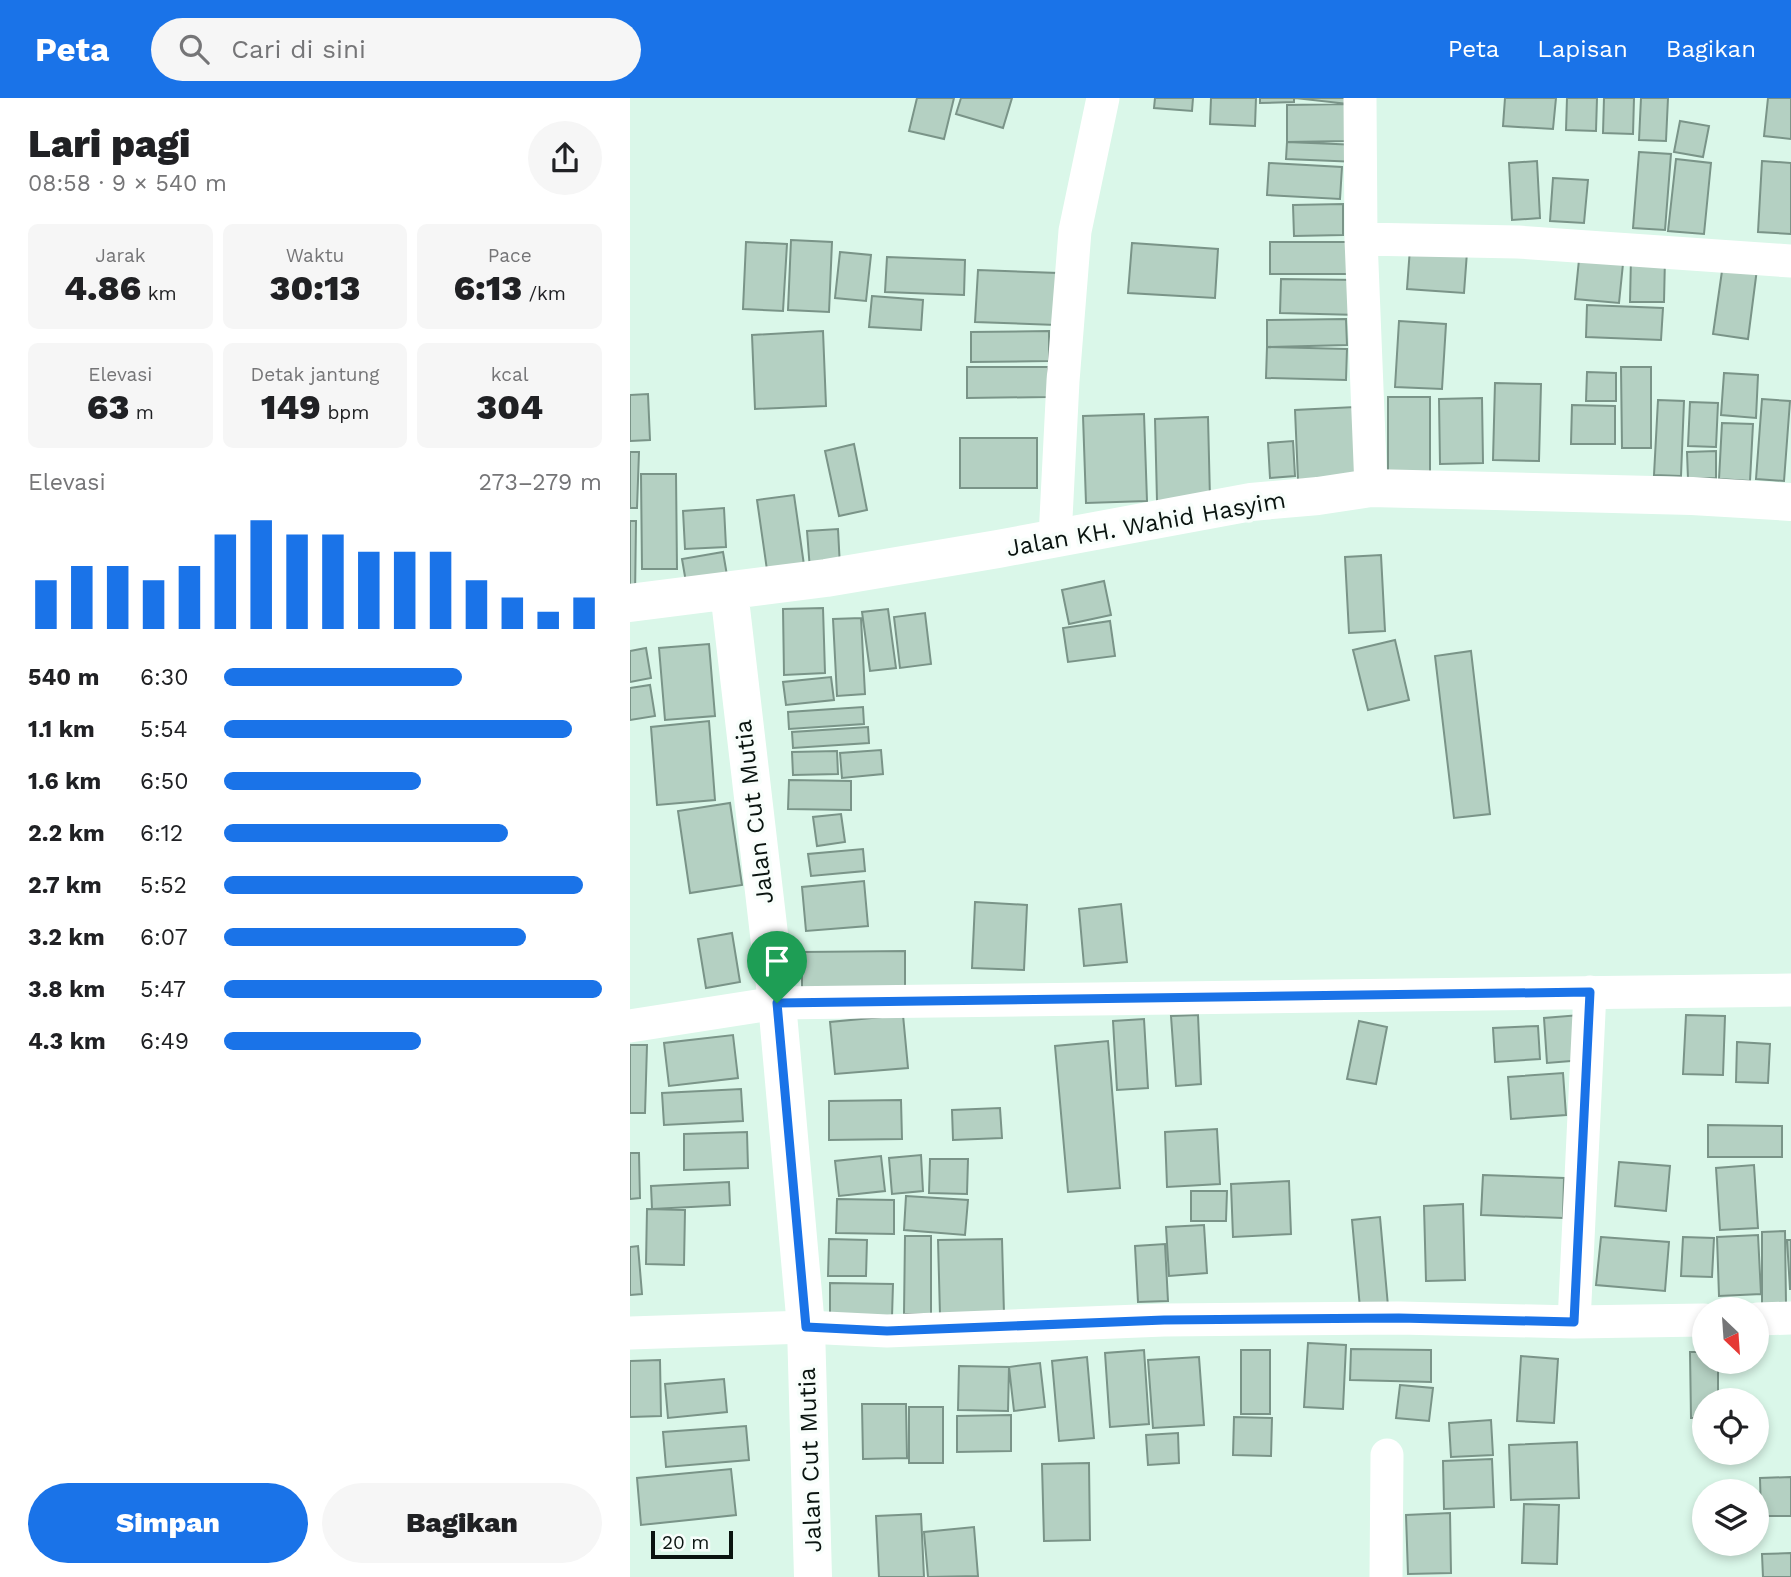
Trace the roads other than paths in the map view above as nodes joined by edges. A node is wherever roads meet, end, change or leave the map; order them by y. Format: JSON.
{"nodes":[{"id":1,"x":1103,"y":98,"type":"edge"},
{"id":2,"x":1360,"y":98,"type":"edge"},
{"id":3,"x":1361,"y":239,"type":"junction"},
{"id":4,"x":1791,"y":261,"type":"edge"},
{"id":5,"x":1371,"y":488,"type":"junction"},
{"id":6,"x":1791,"y":502,"type":"edge"},
{"id":7,"x":1055,"y":538,"type":"junction"},
{"id":8,"x":729,"y":591,"type":"junction"},
{"id":9,"x":630,"y":603,"type":"edge"},
{"id":10,"x":1791,"y":990,"type":"edge"},
{"id":11,"x":1590,"y":992,"type":"junction"},
{"id":12,"x":777,"y":1003,"type":"junction"},
{"id":13,"x":630,"y":1026,"type":"edge"},
{"id":14,"x":1791,"y":1318,"type":"edge"},
{"id":15,"x":1769,"y":1319,"type":"edge"},
{"id":16,"x":1692,"y":1320,"type":"edge"},
{"id":17,"x":1574,"y":1322,"type":"junction"},
{"id":18,"x":806,"y":1327,"type":"junction"},
{"id":19,"x":630,"y":1334,"type":"edge"},
{"id":20,"x":1387,"y":1455,"type":"dead end"},
{"id":21,"x":814,"y":1577,"type":"edge"},
{"id":22,"x":1386,"y":1577,"type":"edge"}],
"edges":[{"from":1,"to":7,"type":"street"},
{"from":2,"to":3,"type":"street"},
{"from":3,"to":4,"type":"street"},
{"from":3,"to":5,"type":"street"},
{"from":5,"to":6,"type":"street","name":"Jalan KH. Wahid Hasyim"},
{"from":5,"to":7,"type":"street","name":"Jalan KH. Wahid Hasyim"},
{"from":7,"to":8,"type":"street","name":"Jalan KH. Wahid Hasyim"},
{"from":8,"to":9,"type":"street","name":"Jalan KH. Wahid Hasyim"},
{"from":8,"to":12,"type":"street","name":"Jalan Cut Mutia"},
{"from":10,"to":11,"type":"street"},
{"from":11,"to":12,"type":"street"},
{"from":11,"to":17,"type":"street"},
{"from":12,"to":13,"type":"street"},
{"from":12,"to":18,"type":"street","name":"Jalan Cut Mutia"},
{"from":14,"to":15,"type":"street"},
{"from":16,"to":17,"type":"street"},
{"from":17,"to":18,"type":"street"},
{"from":18,"to":19,"type":"street"},
{"from":18,"to":21,"type":"street","name":"Jalan Cut Mutia"},
{"from":20,"to":22,"type":"street"}]}
